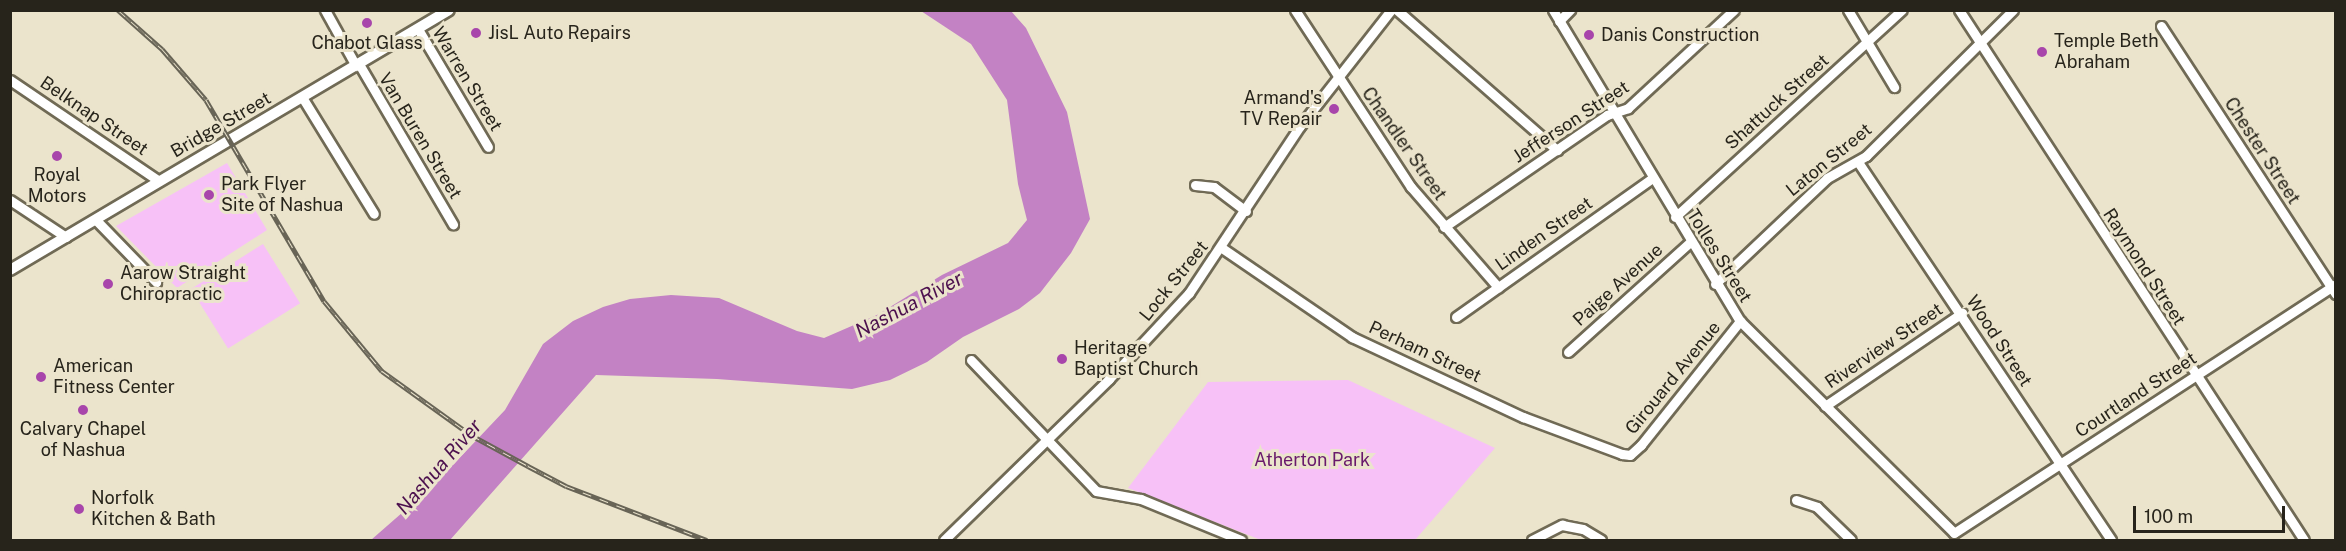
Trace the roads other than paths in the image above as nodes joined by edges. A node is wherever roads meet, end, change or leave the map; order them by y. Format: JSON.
{"nodes":[{"id":1,"x":449,"y":10,"type":"edge"},
{"id":2,"x":1295,"y":10,"type":"edge"},
{"id":3,"x":1391,"y":10,"type":"edge"},
{"id":4,"x":1397,"y":10,"type":"edge"},
{"id":5,"x":1553,"y":10,"type":"edge"},
{"id":6,"x":1570,"y":10,"type":"edge"},
{"id":7,"x":1734,"y":10,"type":"edge"},
{"id":8,"x":1848,"y":10,"type":"edge"},
{"id":9,"x":1902,"y":10,"type":"edge"},
{"id":10,"x":1959,"y":10,"type":"edge"},
{"id":11,"x":2013,"y":10,"type":"edge"},
{"id":12,"x":325,"y":12,"type":"edge"},
{"id":13,"x":1559,"y":21,"type":"junction"},
{"id":14,"x":2161,"y":26,"type":"dead end"},
{"id":15,"x":418,"y":29,"type":"junction"},
{"id":16,"x":1868,"y":42,"type":"junction"},
{"id":17,"x":1978,"y":45,"type":"junction"},
{"id":18,"x":358,"y":65,"type":"junction"},
{"id":19,"x":1336,"y":76,"type":"junction"},
{"id":20,"x":10,"y":80,"type":"edge"},
{"id":21,"x":1894,"y":87,"type":"dead end"},
{"id":22,"x":302,"y":97,"type":"junction"},
{"id":23,"x":1614,"y":113,"type":"junction"},
{"id":24,"x":488,"y":147,"type":"dead end"},
{"id":25,"x":1557,"y":150,"type":"junction"},
{"id":26,"x":1858,"y":162,"type":"junction"},
{"id":27,"x":1652,"y":178,"type":"junction"},
{"id":28,"x":159,"y":181,"type":"junction"},
{"id":29,"x":1196,"y":185,"type":"dead end"},
{"id":30,"x":10,"y":200,"type":"edge"},
{"id":31,"x":1246,"y":211,"type":"junction"},
{"id":32,"x":374,"y":214,"type":"dead end"},
{"id":33,"x":1675,"y":217,"type":"junction"},
{"id":34,"x":95,"y":219,"type":"junction"},
{"id":35,"x":453,"y":224,"type":"dead end"},
{"id":36,"x":1444,"y":227,"type":"junction"},
{"id":37,"x":66,"y":237,"type":"junction"},
{"id":38,"x":1689,"y":242,"type":"junction"},
{"id":39,"x":1222,"y":248,"type":"junction"},
{"id":40,"x":10,"y":270,"type":"edge"},
{"id":41,"x":156,"y":282,"type":"dead end"},
{"id":42,"x":1715,"y":284,"type":"junction"},
{"id":43,"x":1498,"y":287,"type":"junction"},
{"id":44,"x":2334,"y":288,"type":"edge"},
{"id":45,"x":1962,"y":314,"type":"junction"},
{"id":46,"x":1456,"y":317,"type":"dead end"},
{"id":47,"x":1740,"y":321,"type":"junction"},
{"id":48,"x":1568,"y":352,"type":"dead end"},
{"id":49,"x":971,"y":360,"type":"dead end"},
{"id":50,"x":2196,"y":376,"type":"junction"},
{"id":51,"x":1825,"y":406,"type":"junction"},
{"id":52,"x":1047,"y":441,"type":"junction"},
{"id":53,"x":1630,"y":455,"type":"joint"},
{"id":54,"x":2060,"y":465,"type":"junction"},
{"id":55,"x":1796,"y":500,"type":"dead end"},
{"id":56,"x":1954,"y":533,"type":"joint"},
{"id":57,"x":944,"y":540,"type":"edge"},
{"id":58,"x":1241,"y":540,"type":"edge"},
{"id":59,"x":1532,"y":540,"type":"edge"},
{"id":60,"x":1601,"y":540,"type":"edge"},
{"id":61,"x":1851,"y":540,"type":"edge"},
{"id":62,"x":2111,"y":540,"type":"edge"},
{"id":63,"x":2304,"y":540,"type":"edge"}],
"edges":[{"from":1,"to":15,"type":"street","name":"Bridge Street"},
{"from":2,"to":19,"type":"street","name":"Chandler Street"},
{"from":3,"to":19,"type":"street","name":"Lock Street"},
{"from":4,"to":25,"type":"street"},
{"from":5,"to":13,"type":"street","name":"Tolles Street"},
{"from":6,"to":13,"type":"street"},
{"from":7,"to":23,"type":"street","name":"Jefferson Street"},
{"from":8,"to":16,"type":"street"},
{"from":9,"to":16,"type":"street","name":"Shattuck Street"},
{"from":10,"to":17,"type":"street","name":"Raymond Street"},
{"from":11,"to":17,"type":"street","name":"Laton Street"},
{"from":12,"to":18,"type":"street","name":"Van Buren Street"},
{"from":13,"to":23,"type":"street","name":"Tolles Street"},
{"from":14,"to":44,"type":"street","name":"Chester Street"},
{"from":15,"to":18,"type":"street","name":"Bridge Street"},
{"from":15,"to":24,"type":"street","name":"Warren Street"},
{"from":16,"to":21,"type":"street"},
{"from":16,"to":33,"type":"street","name":"Shattuck Street"},
{"from":17,"to":26,"type":"street","name":"Laton Street"},
{"from":17,"to":50,"type":"street","name":"Raymond Street"},
{"from":18,"to":22,"type":"street","name":"Bridge Street"},
{"from":18,"to":35,"type":"street","name":"Van Buren Street"},
{"from":19,"to":31,"type":"street","name":"Lock Street"},
{"from":19,"to":36,"type":"street","name":"Chandler Street"},
{"from":20,"to":28,"type":"street","name":"Belknap Street"},
{"from":22,"to":28,"type":"street","name":"Bridge Street"},
{"from":22,"to":32,"type":"street"},
{"from":23,"to":25,"type":"street","name":"Jefferson Street"},
{"from":23,"to":27,"type":"street","name":"Tolles Street"},
{"from":25,"to":36,"type":"street","name":"Jefferson Street"},
{"from":26,"to":42,"type":"street","name":"Laton Street"},
{"from":26,"to":45,"type":"street","name":"Wood Street"},
{"from":27,"to":33,"type":"street","name":"Tolles Street"},
{"from":27,"to":43,"type":"street","name":"Linden Street"},
{"from":28,"to":34,"type":"street","name":"Bridge Street"},
{"from":29,"to":31,"type":"street"},
{"from":30,"to":37,"type":"street"},
{"from":31,"to":39,"type":"street","name":"Lock Street"},
{"from":33,"to":38,"type":"street","name":"Tolles Street"},
{"from":34,"to":37,"type":"street","name":"Bridge Street"},
{"from":34,"to":41,"type":"street"},
{"from":36,"to":43,"type":"street","name":"Chandler Street"},
{"from":37,"to":40,"type":"street","name":"Bridge Street"},
{"from":38,"to":42,"type":"street","name":"Tolles Street"},
{"from":38,"to":48,"type":"street","name":"Paige Avenue"},
{"from":39,"to":52,"type":"street","name":"Lock Street"},
{"from":39,"to":53,"type":"street","name":"Perham Street"},
{"from":42,"to":47,"type":"street","name":"Tolles Street"},
{"from":43,"to":46,"type":"street","name":"Linden Street"},
{"from":44,"to":50,"type":"street","name":"Courtland Street"},
{"from":45,"to":51,"type":"street","name":"Riverview Street"},
{"from":45,"to":54,"type":"street","name":"Wood Street"},
{"from":47,"to":51,"type":"street","name":"Tolles Street"},
{"from":47,"to":53,"type":"street","name":"Girouard Avenue"},
{"from":49,"to":52,"type":"street"},
{"from":50,"to":54,"type":"street","name":"Courtland Street"},
{"from":50,"to":63,"type":"street","name":"Raymond Street"},
{"from":51,"to":56,"type":"street","name":"Tolles Street"},
{"from":52,"to":57,"type":"street","name":"Lock Street"},
{"from":52,"to":58,"type":"street"},
{"from":54,"to":56,"type":"street","name":"Courtland Street"},
{"from":54,"to":62,"type":"street","name":"Wood Street"},
{"from":55,"to":61,"type":"street"},
{"from":59,"to":60,"type":"street"}]}
